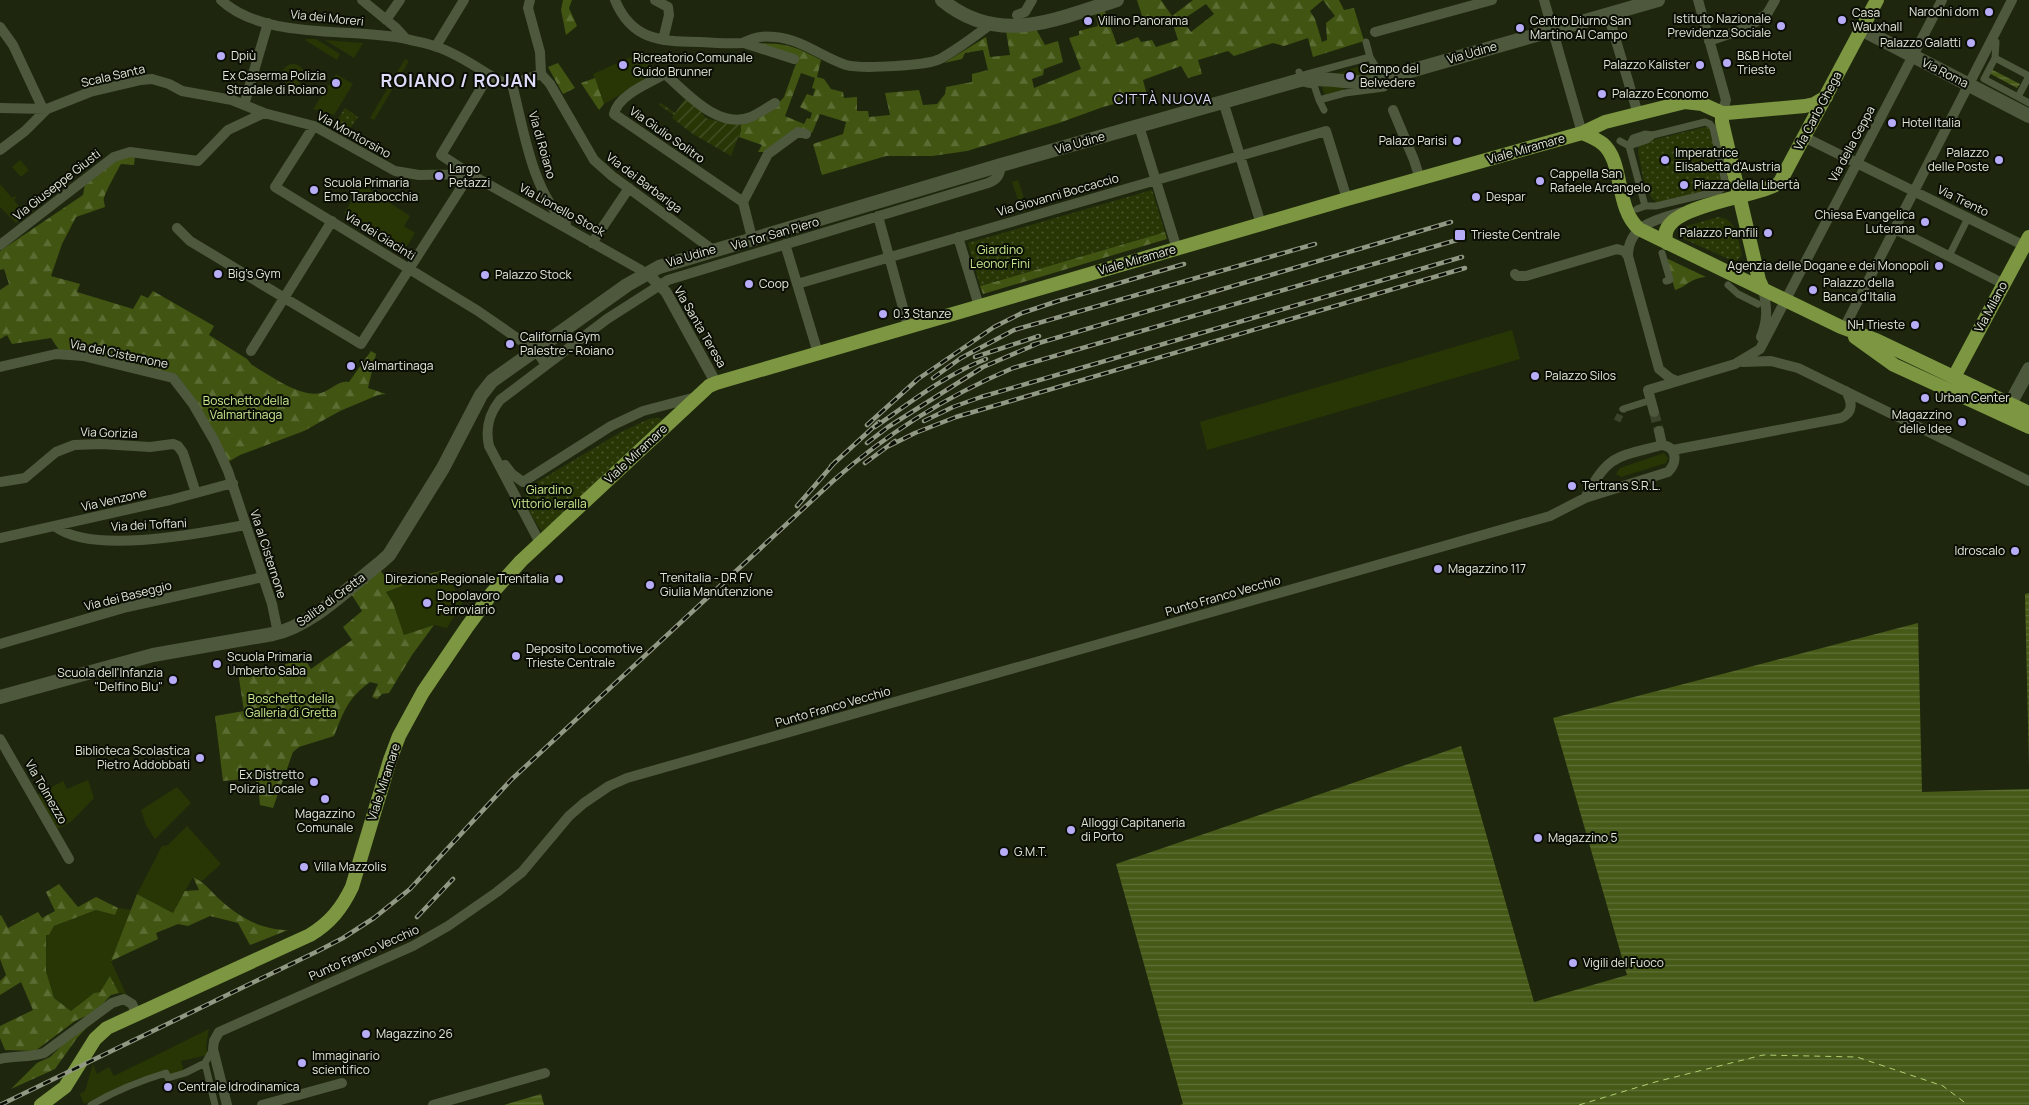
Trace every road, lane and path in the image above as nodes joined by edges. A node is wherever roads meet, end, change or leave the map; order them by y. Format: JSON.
{"nodes":[{"id":1,"x":221,"y":0,"type":"edge"},
{"id":2,"x":362,"y":0,"type":"edge"},
{"id":3,"x":400,"y":0,"type":"edge"},
{"id":4,"x":464,"y":0,"type":"edge"},
{"id":5,"x":530,"y":0,"type":"edge"},
{"id":6,"x":615,"y":0,"type":"edge"},
{"id":7,"x":655,"y":0,"type":"edge"},
{"id":8,"x":942,"y":0,"type":"edge"},
{"id":9,"x":1032,"y":0,"type":"edge"},
{"id":10,"x":1118,"y":0,"type":"edge"},
{"id":11,"x":1492,"y":0,"type":"edge"},
{"id":12,"x":1544,"y":0,"type":"edge"},
{"id":13,"x":1658,"y":0,"type":"edge"},
{"id":14,"x":1698,"y":0,"type":"edge"},
{"id":15,"x":1775,"y":0,"type":"edge"},
{"id":16,"x":1877,"y":0,"type":"edge"},
{"id":17,"x":1942,"y":0,"type":"edge"},
{"id":18,"x":2012,"y":0,"type":"edge"},
{"id":19,"x":1608,"y":14,"type":"junction"},
{"id":20,"x":1018,"y":15,"type":"dead end"},
{"id":21,"x":386,"y":20,"type":"junction"},
{"id":22,"x":268,"y":23,"type":"junction"},
{"id":23,"x":999,"y":23,"type":"junction"},
{"id":24,"x":0,"y":27,"type":"edge"},
{"id":25,"x":1553,"y":29,"type":"junction"},
{"id":26,"x":1861,"y":29,"type":"junction"},
{"id":27,"x":1375,"y":32,"type":"dead end"},
{"id":28,"x":406,"y":39,"type":"junction"},
{"id":29,"x":663,"y":40,"type":"junction"},
{"id":30,"x":1709,"y":40,"type":"junction"},
{"id":31,"x":1366,"y":42,"type":"dead end"},
{"id":32,"x":1996,"y":42,"type":"dead end"},
{"id":33,"x":744,"y":43,"type":"junction"},
{"id":34,"x":436,"y":46,"type":"junction"},
{"id":35,"x":1913,"y":56,"type":"junction"},
{"id":36,"x":1370,"y":57,"type":"junction"},
{"id":37,"x":1994,"y":58,"type":"junction"},
{"id":38,"x":794,"y":59,"type":"dead end"},
{"id":39,"x":1299,"y":72,"type":"dead end"},
{"id":40,"x":540,"y":74,"type":"junction"},
{"id":41,"x":1380,"y":74,"type":"dead end"},
{"id":42,"x":489,"y":75,"type":"junction"},
{"id":43,"x":2029,"y":76,"type":"edge"},
{"id":44,"x":1977,"y":81,"type":"junction"},
{"id":45,"x":512,"y":84,"type":"junction"},
{"id":46,"x":1300,"y":84,"type":"dead end"},
{"id":47,"x":1383,"y":87,"type":"dead end"},
{"id":48,"x":1826,"y":97,"type":"junction"},
{"id":49,"x":2018,"y":97,"type":"junction"},
{"id":50,"x":1319,"y":100,"type":"junction"},
{"id":51,"x":1223,"y":101,"type":"junction"},
{"id":52,"x":775,"y":103,"type":"dead end"},
{"id":53,"x":2029,"y":103,"type":"edge"},
{"id":54,"x":244,"y":105,"type":"junction"},
{"id":55,"x":0,"y":108,"type":"edge"},
{"id":56,"x":45,"y":109,"type":"junction"},
{"id":57,"x":1324,"y":110,"type":"dead end"},
{"id":58,"x":1393,"y":110,"type":"dead end"},
{"id":59,"x":264,"y":112,"type":"junction"},
{"id":60,"x":1638,"y":114,"type":"junction"},
{"id":61,"x":2029,"y":116,"type":"edge"},
{"id":62,"x":1715,"y":120,"type":"junction"},
{"id":63,"x":314,"y":126,"type":"junction"},
{"id":64,"x":1139,"y":126,"type":"junction"},
{"id":65,"x":1582,"y":133,"type":"junction"},
{"id":66,"x":806,"y":134,"type":"dead end"},
{"id":67,"x":1804,"y":137,"type":"junction"},
{"id":68,"x":1620,"y":141,"type":"dead end"},
{"id":69,"x":1629,"y":146,"type":"junction"},
{"id":70,"x":0,"y":150,"type":"edge"},
{"id":71,"x":1240,"y":156,"type":"junction"},
{"id":72,"x":1625,"y":158,"type":"dead end"},
{"id":73,"x":1633,"y":161,"type":"junction"},
{"id":74,"x":1857,"y":163,"type":"junction"},
{"id":75,"x":1000,"y":166,"type":"junction"},
{"id":76,"x":470,"y":174,"type":"junction"},
{"id":77,"x":1420,"y":179,"type":"junction"},
{"id":78,"x":1156,"y":180,"type":"junction"},
{"id":79,"x":628,"y":188,"type":"junction"},
{"id":80,"x":1914,"y":191,"type":"junction"},
{"id":81,"x":1739,"y":197,"type":"junction"},
{"id":82,"x":1347,"y":199,"type":"junction"},
{"id":83,"x":1689,"y":201,"type":"junction"},
{"id":84,"x":742,"y":202,"type":"junction"},
{"id":85,"x":1645,"y":206,"type":"junction"},
{"id":86,"x":1637,"y":209,"type":"dead end"},
{"id":87,"x":878,"y":216,"type":"junction"},
{"id":88,"x":1967,"y":220,"type":"dead end"},
{"id":89,"x":332,"y":221,"type":"junction"},
{"id":90,"x":1261,"y":224,"type":"junction"},
{"id":91,"x":177,"y":228,"type":"dead end"},
{"id":92,"x":1639,"y":229,"type":"junction"},
{"id":93,"x":1894,"y":229,"type":"junction"},
{"id":94,"x":573,"y":232,"type":"junction"},
{"id":95,"x":958,"y":237,"type":"junction"},
{"id":96,"x":752,"y":238,"type":"junction"},
{"id":97,"x":592,"y":243,"type":"junction"},
{"id":98,"x":2028,"y":243,"type":"edge"},
{"id":99,"x":784,"y":244,"type":"junction"},
{"id":100,"x":0,"y":245,"type":"edge"},
{"id":101,"x":1177,"y":248,"type":"junction"},
{"id":102,"x":1664,"y":248,"type":"junction"},
{"id":103,"x":713,"y":250,"type":"junction"},
{"id":104,"x":1752,"y":250,"type":"junction"},
{"id":105,"x":1951,"y":252,"type":"dead end"},
{"id":106,"x":1628,"y":256,"type":"junction"},
{"id":107,"x":889,"y":257,"type":"junction"},
{"id":108,"x":409,"y":268,"type":"junction"},
{"id":109,"x":1720,"y":269,"type":"junction"},
{"id":110,"x":641,"y":270,"type":"dead end"},
{"id":111,"x":1515,"y":274,"type":"dead end"},
{"id":112,"x":656,"y":281,"type":"junction"},
{"id":113,"x":1666,"y":281,"type":"dead end"},
{"id":114,"x":797,"y":284,"type":"junction"},
{"id":115,"x":2004,"y":284,"type":"junction"},
{"id":116,"x":1728,"y":285,"type":"dead end"},
{"id":117,"x":1763,"y":289,"type":"junction"},
{"id":118,"x":284,"y":298,"type":"junction"},
{"id":119,"x":1785,"y":300,"type":"junction"},
{"id":120,"x":1758,"y":304,"type":"dead end"},
{"id":121,"x":979,"y":306,"type":"junction"},
{"id":122,"x":908,"y":326,"type":"junction"},
{"id":123,"x":1842,"y":328,"type":"junction"},
{"id":124,"x":1862,"y":342,"type":"junction"},
{"id":125,"x":251,"y":352,"type":"dead end"},
{"id":126,"x":818,"y":353,"type":"junction"},
{"id":127,"x":533,"y":354,"type":"junction"},
{"id":128,"x":1735,"y":364,"type":"junction"},
{"id":129,"x":546,"y":365,"type":"junction"},
{"id":130,"x":0,"y":367,"type":"edge"},
{"id":131,"x":1659,"y":368,"type":"junction"},
{"id":132,"x":2029,"y":368,"type":"edge"},
{"id":133,"x":1954,"y":377,"type":"junction"},
{"id":134,"x":1677,"y":381,"type":"junction"},
{"id":135,"x":716,"y":383,"type":"junction"},
{"id":136,"x":1648,"y":390,"type":"junction"},
{"id":137,"x":1846,"y":391,"type":"junction"},
{"id":138,"x":696,"y":397,"type":"junction"},
{"id":139,"x":2010,"y":404,"type":"junction"},
{"id":140,"x":1654,"y":412,"type":"tunnel mouth"},
{"id":141,"x":2029,"y":413,"type":"edge"},
{"id":142,"x":2014,"y":421,"type":"junction"},
{"id":143,"x":2029,"y":428,"type":"edge"},
{"id":144,"x":1659,"y":431,"type":"tunnel mouth"},
{"id":145,"x":1662,"y":445,"type":"junction"},
{"id":146,"x":1673,"y":450,"type":"junction"},
{"id":147,"x":492,"y":451,"type":"junction"},
{"id":148,"x":2029,"y":481,"type":"edge"},
{"id":149,"x":0,"y":482,"type":"edge"},
{"id":150,"x":233,"y":483,"type":"junction"},
{"id":151,"x":196,"y":493,"type":"junction"},
{"id":152,"x":1585,"y":498,"type":"junction"},
{"id":153,"x":246,"y":525,"type":"junction"},
{"id":154,"x":56,"y":527,"type":"junction"},
{"id":155,"x":0,"y":538,"type":"edge"},
{"id":156,"x":540,"y":543,"type":"junction"},
{"id":157,"x":263,"y":577,"type":"junction"},
{"id":158,"x":278,"y":633,"type":"junction"},
{"id":159,"x":0,"y":644,"type":"edge"},
{"id":160,"x":0,"y":697,"type":"edge"},
{"id":161,"x":0,"y":739,"type":"edge"},
{"id":162,"x":70,"y":859,"type":"dead end"},
{"id":163,"x":137,"y":1014,"type":"junction"},
{"id":164,"x":210,"y":1054,"type":"dead end"},
{"id":165,"x":0,"y":1058,"type":"edge"},
{"id":166,"x":205,"y":1063,"type":"junction"},
{"id":167,"x":546,"y":1073,"type":"dead end"},
{"id":168,"x":342,"y":1083,"type":"dead end"},
{"id":169,"x":93,"y":1104,"type":"edge"},
{"id":170,"x":220,"y":1104,"type":"edge"},
{"id":171,"x":41,"y":1105,"type":"edge"},
{"id":172,"x":262,"y":1105,"type":"edge"},
{"id":173,"x":433,"y":1105,"type":"edge"}],
"edges":[{"from":1,"to":22,"type":"street","name":"Via dei Moreri"},
{"from":2,"to":21,"type":"street"},
{"from":3,"to":21,"type":"street"},
{"from":4,"to":34,"type":"street"},
{"from":5,"to":40,"type":"street"},
{"from":6,"to":29,"type":"street"},
{"from":7,"to":29,"type":"street"},
{"from":8,"to":23,"type":"main road"},
{"from":9,"to":20,"type":"street"},
{"from":10,"to":23,"type":"main road"},
{"from":11,"to":27,"type":"street"},
{"from":12,"to":25,"type":"street"},
{"from":13,"to":19,"type":"main road","name":"Via Udine"},
{"from":14,"to":30,"type":"street"},
{"from":15,"to":30,"type":"street"},
{"from":16,"to":26,"type":"main road","name":"Via Carlo Ghega"},
{"from":17,"to":35,"type":"street","name":"Via della Geppa"},
{"from":18,"to":44,"type":"street"},
{"from":19,"to":25,"type":"main road","name":"Via Udine"},
{"from":19,"to":60,"type":"street"},
{"from":21,"to":28,"type":"street"},
{"from":22,"to":28,"type":"street","name":"Via dei Moreri"},
{"from":22,"to":54,"type":"street"},
{"from":23,"to":33,"type":"street"},
{"from":24,"to":56,"type":"street"},
{"from":25,"to":51,"type":"main road","name":"Via Udine"},
{"from":25,"to":65,"type":"street"},
{"from":26,"to":35,"type":"main road","name":"Via Roma"},
{"from":26,"to":48,"type":"main road","name":"Via Carlo Ghega"},
{"from":28,"to":34,"type":"street","name":"Via dei Moreri"},
{"from":29,"to":33,"type":"street"},
{"from":30,"to":62,"type":"street"},
{"from":31,"to":36,"type":"street"},
{"from":32,"to":37,"type":"street"},
{"from":33,"to":38,"type":"street"},
{"from":34,"to":42,"type":"street","name":"Via dei Moreri"},
{"from":35,"to":44,"type":"main road","name":"Via Roma"},
{"from":35,"to":74,"type":"street","name":"Via della Geppa"},
{"from":36,"to":39,"type":"street"},
{"from":36,"to":41,"type":"street"},
{"from":37,"to":43,"type":"street"},
{"from":37,"to":44,"type":"street"},
{"from":40,"to":45,"type":"street"},
{"from":40,"to":79,"type":"street","name":"Via dei Barbariga"},
{"from":42,"to":45,"type":"street","name":"Via dei Moreri"},
{"from":42,"to":76,"type":"street","name":"Via Lionello Stock"},
{"from":43,"to":49,"type":"street"},
{"from":44,"to":49,"type":"street"},
{"from":44,"to":61,"type":"main road","name":"Via Roma"},
{"from":44,"to":80,"type":"street"},
{"from":45,"to":94,"type":"street","name":"Via di Roiano"},
{"from":46,"to":50,"type":"street"},
{"from":47,"to":50,"type":"street"},
{"from":48,"to":62,"type":"main road"},
{"from":48,"to":67,"type":"main road","name":"Via Carlo Ghega"},
{"from":49,"to":53,"type":"street"},
{"from":50,"to":57,"type":"street"},
{"from":51,"to":64,"type":"main road","name":"Via Udine"},
{"from":51,"to":71,"type":"street"},
{"from":52,"to":84,"type":"street","name":"Via Giulio Solitro"},
{"from":54,"to":56,"type":"street","name":"Scala Santa"},
{"from":54,"to":59,"type":"street","name":"Via Montorsino"},
{"from":55,"to":56,"type":"street","name":"Scala Santa"},
{"from":56,"to":70,"type":"street","name":"Scala Santa"},
{"from":58,"to":77,"type":"street"},
{"from":59,"to":63,"type":"street","name":"Via Montorsino"},
{"from":59,"to":100,"type":"street","name":"Via Giuseppe Giusti"},
{"from":60,"to":62,"type":"main road"},
{"from":60,"to":65,"type":"main road"},
{"from":62,"to":69,"type":"street"},
{"from":62,"to":81,"type":"main road"},
{"from":62,"to":83,"type":"street"},
{"from":63,"to":76,"type":"street","name":"Via Montorsino"},
{"from":63,"to":89,"type":"street","name":"Via dei Giacinti"},
{"from":64,"to":75,"type":"main road","name":"Via Udine"},
{"from":64,"to":78,"type":"street"},
{"from":65,"to":77,"type":"main road","name":"Viale Miramare"},
{"from":65,"to":92,"type":"main road"},
{"from":66,"to":84,"type":"street"},
{"from":67,"to":74,"type":"street","name":"Via Trento"},
{"from":67,"to":81,"type":"main road","name":"Via Carlo Ghega"},
{"from":68,"to":69,"type":"street"},
{"from":69,"to":73,"type":"street"},
{"from":71,"to":78,"type":"street","name":"Via Giovanni Boccaccio"},
{"from":71,"to":82,"type":"street","name":"Via Giovanni Boccaccio"},
{"from":71,"to":90,"type":"street"},
{"from":72,"to":73,"type":"street"},
{"from":73,"to":85,"type":"street"},
{"from":74,"to":80,"type":"street","name":"Via Trento"},
{"from":74,"to":119,"type":"street","name":"Via della Geppa"},
{"from":75,"to":87,"type":"street","name":"Via Tor San Piero"},
{"from":75,"to":96,"type":"main road","name":"Via Udine"},
{"from":76,"to":94,"type":"street","name":"Via Lionello Stock"},
{"from":76,"to":108,"type":"street"},
{"from":77,"to":82,"type":"main road","name":"Viale Miramare"},
{"from":78,"to":95,"type":"street","name":"Via Giovanni Boccaccio"},
{"from":78,"to":101,"type":"street"},
{"from":79,"to":97,"type":"street"},
{"from":79,"to":103,"type":"street","name":"Via dei Barbariga"},
{"from":80,"to":93,"type":"street"},
{"from":80,"to":98,"type":"street","name":"Via Trento"},
{"from":81,"to":83,"type":"main road"},
{"from":81,"to":104,"type":"main road"},
{"from":82,"to":90,"type":"main road","name":"Viale Miramare"},
{"from":83,"to":85,"type":"street"},
{"from":83,"to":92,"type":"street"},
{"from":83,"to":102,"type":"main road"},
{"from":84,"to":96,"type":"street"},
{"from":85,"to":86,"type":"street"},
{"from":87,"to":99,"type":"street","name":"Via Tor San Piero"},
{"from":87,"to":107,"type":"street"},
{"from":88,"to":105,"type":"street"},
{"from":89,"to":108,"type":"street","name":"Via dei Giacinti"},
{"from":89,"to":118,"type":"street"},
{"from":90,"to":101,"type":"main road","name":"Viale Miramare"},
{"from":91,"to":118,"type":"street"},
{"from":92,"to":102,"type":"main road"},
{"from":92,"to":106,"type":"street"},
{"from":93,"to":115,"type":"street"},
{"from":93,"to":123,"type":"street"},
{"from":94,"to":97,"type":"street","name":"Via Lionello Stock"},
{"from":95,"to":107,"type":"street","name":"Via Giovanni Boccaccio"},
{"from":95,"to":121,"type":"street"},
{"from":96,"to":103,"type":"main road","name":"Via Udine"},
{"from":97,"to":110,"type":"street","name":"Via Lionello Stock"},
{"from":98,"to":115,"type":"main road","name":"Via Milano"},
{"from":99,"to":112,"type":"street","name":"Via Tor San Piero"},
{"from":99,"to":114,"type":"street"},
{"from":101,"to":121,"type":"main road","name":"Viale Miramare"},
{"from":102,"to":109,"type":"main road"},
{"from":102,"to":113,"type":"street"},
{"from":103,"to":127,"type":"main road","name":"Via Udine"},
{"from":104,"to":109,"type":"main road"},
{"from":104,"to":117,"type":"main road"},
{"from":106,"to":111,"type":"street"},
{"from":106,"to":131,"type":"street"},
{"from":107,"to":114,"type":"street","name":"Via Giovanni Boccaccio"},
{"from":107,"to":122,"type":"street"},
{"from":108,"to":118,"type":"street"},
{"from":108,"to":127,"type":"street","name":"Via dei Giacinti"},
{"from":109,"to":117,"type":"main road"},
{"from":112,"to":129,"type":"street","name":"Via Tor San Piero"},
{"from":112,"to":135,"type":"street","name":"Via Santa Teresa"},
{"from":114,"to":126,"type":"street"},
{"from":115,"to":133,"type":"main road","name":"Via Milano"},
{"from":116,"to":120,"type":"street"},
{"from":117,"to":119,"type":"main road"},
{"from":117,"to":128,"type":"street"},
{"from":118,"to":125,"type":"street"},
{"from":119,"to":123,"type":"main road"},
{"from":119,"to":128,"type":"street","name":"Via della Geppa"},
{"from":121,"to":122,"type":"main road","name":"Viale Miramare"},
{"from":122,"to":126,"type":"main road","name":"Viale Miramare"},
{"from":123,"to":124,"type":"main road"},
{"from":123,"to":133,"type":"main road"},
{"from":124,"to":133,"type":"main road"},
{"from":124,"to":142,"type":"main road"},
{"from":126,"to":135,"type":"main road","name":"Viale Miramare"},
{"from":127,"to":129,"type":"street","name":"Via dei Giacinti"},
{"from":127,"to":158,"type":"main road","name":"Salita di Gretta"},
{"from":128,"to":134,"type":"street"},
{"from":128,"to":137,"type":"street"},
{"from":129,"to":147,"type":"street","name":"Via Tor San Piero"},
{"from":130,"to":150,"type":"street","name":"Via del Cisternone"},
{"from":131,"to":134,"type":"street"},
{"from":131,"to":136,"type":"street"},
{"from":132,"to":139,"type":"main road"},
{"from":133,"to":139,"type":"main road"},
{"from":134,"to":136,"type":"street"},
{"from":135,"to":138,"type":"main road","name":"Viale Miramare"},
{"from":136,"to":140,"type":"street"},
{"from":137,"to":146,"type":"street"},
{"from":137,"to":148,"type":"street"},
{"from":138,"to":147,"type":"street","name":"Viale Miramare"},
{"from":138,"to":156,"type":"main road","name":"Viale Miramare"},
{"from":139,"to":141,"type":"main road"},
{"from":139,"to":142,"type":"main road"},
{"from":142,"to":143,"type":"main road"},
{"from":144,"to":145,"type":"street"},
{"from":145,"to":146,"type":"street"},
{"from":145,"to":152,"type":"street"},
{"from":146,"to":152,"type":"street","name":"Punto Franco Vecchio"},
{"from":147,"to":156,"type":"street","name":"Via Tor San Piero"},
{"from":149,"to":151,"type":"street","name":"Via Gorizia"},
{"from":150,"to":151,"type":"street","name":"Via Venzone"},
{"from":150,"to":153,"type":"street","name":"Via al Cisternone"},
{"from":151,"to":154,"type":"street","name":"Via Venzone"},
{"from":152,"to":170,"type":"street","name":"Punto Franco Vecchio"},
{"from":153,"to":154,"type":"street","name":"Via dei Toffani"},
{"from":153,"to":157,"type":"street","name":"Via al Cisternone"},
{"from":154,"to":155,"type":"street","name":"Via Venzone"},
{"from":156,"to":163,"type":"main road","name":"Viale Miramare"},
{"from":157,"to":158,"type":"street","name":"Via al Cisternone"},
{"from":157,"to":159,"type":"street","name":"Via dei Baseggio"},
{"from":158,"to":160,"type":"main road","name":"Salita di Gretta"},
{"from":161,"to":162,"type":"street","name":"Via Tolmezzo"},
{"from":163,"to":165,"type":"street"},
{"from":163,"to":171,"type":"main road","name":"Viale Miramare"},
{"from":164,"to":166,"type":"street"},
{"from":166,"to":169,"type":"street"},
{"from":166,"to":170,"type":"street"},
{"from":167,"to":173,"type":"street"},
{"from":168,"to":172,"type":"street"}]}
